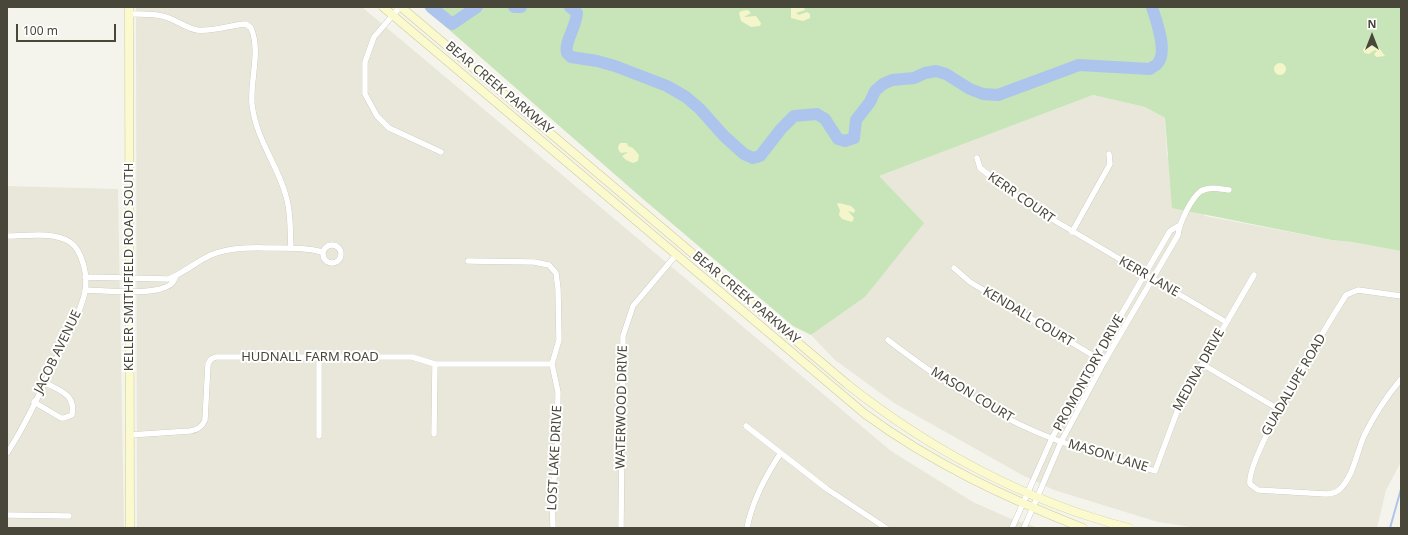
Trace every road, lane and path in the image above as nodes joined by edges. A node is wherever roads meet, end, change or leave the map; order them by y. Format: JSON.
{"nodes":[{"id":1,"x":382,"y":7,"type":"edge"},
{"id":2,"x":401,"y":7,"type":"edge"},
{"id":3,"x":129,"y":11,"type":"edge"},
{"id":4,"x":392,"y":15,"type":"junction"},
{"id":5,"x":441,"y":152,"type":"dead end"},
{"id":6,"x":1109,"y":154,"type":"dead end"},
{"id":7,"x":977,"y":158,"type":"dead end"},
{"id":8,"x":1229,"y":190,"type":"dead end"},
{"id":9,"x":1178,"y":226,"type":"junction"},
{"id":10,"x":1072,"y":232,"type":"junction"},
{"id":11,"x":7,"y":236,"type":"edge"},
{"id":12,"x":291,"y":248,"type":"junction"},
{"id":13,"x":323,"y":252,"type":"dead end"},
{"id":14,"x":676,"y":255,"type":"junction"},
{"id":15,"x":468,"y":261,"type":"dead end"},
{"id":16,"x":954,"y":268,"type":"dead end"},
{"id":17,"x":1144,"y":274,"type":"junction"},
{"id":18,"x":1254,"y":274,"type":"dead end"},
{"id":19,"x":176,"y":276,"type":"junction"},
{"id":20,"x":85,"y":277,"type":"junction"},
{"id":21,"x":129,"y":277,"type":"junction"},
{"id":22,"x":1153,"y":278,"type":"junction"},
{"id":23,"x":85,"y":290,"type":"junction"},
{"id":24,"x":129,"y":291,"type":"junction"},
{"id":25,"x":1401,"y":296,"type":"edge"},
{"id":26,"x":1226,"y":322,"type":"junction"},
{"id":27,"x":888,"y":340,"type":"dead end"},
{"id":28,"x":319,"y":358,"type":"junction"},
{"id":29,"x":1096,"y":358,"type":"junction"},
{"id":30,"x":1104,"y":362,"type":"junction"},
{"id":31,"x":435,"y":364,"type":"junction"},
{"id":32,"x":552,"y":364,"type":"junction"},
{"id":33,"x":1202,"y":364,"type":"junction"},
{"id":34,"x":1401,"y":379,"type":"edge"},
{"id":35,"x":44,"y":382,"type":"junction"},
{"id":36,"x":34,"y":402,"type":"junction"},
{"id":37,"x":1280,"y":410,"type":"junction"},
{"id":38,"x":746,"y":426,"type":"dead end"},
{"id":39,"x":434,"y":434,"type":"dead end"},
{"id":40,"x":129,"y":435,"type":"junction"},
{"id":41,"x":319,"y":436,"type":"dead end"},
{"id":42,"x":1052,"y":438,"type":"junction"},
{"id":43,"x":1062,"y":442,"type":"junction"},
{"id":44,"x":7,"y":453,"type":"edge"},
{"id":45,"x":780,"y":454,"type":"junction"},
{"id":46,"x":1040,"y":465,"type":"junction"},
{"id":47,"x":1050,"y":469,"type":"junction"},
{"id":48,"x":1155,"y":471,"type":"joint"},
{"id":49,"x":1028,"y":492,"type":"junction"},
{"id":50,"x":1038,"y":496,"type":"junction"},
{"id":51,"x":1023,"y":504,"type":"junction"},
{"id":52,"x":1033,"y":508,"type":"junction"},
{"id":53,"x":7,"y":515,"type":"edge"},
{"id":54,"x":68,"y":516,"type":"dead end"},
{"id":55,"x":130,"y":528,"type":"edge"},
{"id":56,"x":553,"y":528,"type":"edge"},
{"id":57,"x":621,"y":528,"type":"edge"},
{"id":58,"x":746,"y":528,"type":"edge"},
{"id":59,"x":886,"y":528,"type":"edge"},
{"id":60,"x":1012,"y":528,"type":"edge"},
{"id":61,"x":1024,"y":528,"type":"edge"},
{"id":62,"x":1083,"y":528,"type":"edge"},
{"id":63,"x":1129,"y":528,"type":"edge"}],
"edges":[{"from":1,"to":4,"type":"main road","name":"BEAR CREEK PARKWAY"},
{"from":2,"to":4,"type":"street"},
{"from":2,"to":49,"type":"main road","name":"BEAR CREEK PARKWAY"},
{"from":3,"to":12,"type":"street"},
{"from":3,"to":21,"type":"main road","name":"KELLER SMITHFIELD ROAD SOUTH"},
{"from":4,"to":5,"type":"street"},
{"from":4,"to":14,"type":"main road","name":"BEAR CREEK PARKWAY"},
{"from":6,"to":10,"type":"street"},
{"from":7,"to":10,"type":"street","name":"KERR COURT"},
{"from":8,"to":9,"type":"street","name":"PROMONTORY DRIVE"},
{"from":9,"to":17,"type":"street","name":"PROMONTORY DRIVE"},
{"from":9,"to":22,"type":"street","name":"PROMONTORY DRIVE"},
{"from":10,"to":17,"type":"street","name":"KERR LANE"},
{"from":11,"to":20,"type":"street","name":"JACOB AVENUE"},
{"from":12,"to":13,"type":"street"},
{"from":12,"to":19,"type":"street"},
{"from":14,"to":51,"type":"main road","name":"BEAR CREEK PARKWAY"},
{"from":14,"to":57,"type":"street","name":"WATERWOOD DRIVE"},
{"from":15,"to":32,"type":"street"},
{"from":16,"to":29,"type":"street","name":"KENDALL COURT"},
{"from":17,"to":22,"type":"street","name":"KERR LANE"},
{"from":17,"to":29,"type":"street","name":"PROMONTORY DRIVE"},
{"from":18,"to":26,"type":"street","name":"MEDINA DRIVE"},
{"from":19,"to":21,"type":"street"},
{"from":19,"to":24,"type":"street"},
{"from":20,"to":21,"type":"street"},
{"from":20,"to":23,"type":"street","name":"JACOB AVENUE"},
{"from":21,"to":24,"type":"main road","name":"KELLER SMITHFIELD ROAD SOUTH"},
{"from":22,"to":26,"type":"street","name":"KERR LANE"},
{"from":22,"to":30,"type":"street","name":"PROMONTORY DRIVE"},
{"from":23,"to":24,"type":"street"},
{"from":23,"to":35,"type":"street","name":"JACOB AVENUE"},
{"from":24,"to":40,"type":"main road","name":"KELLER SMITHFIELD ROAD SOUTH"},
{"from":25,"to":37,"type":"street","name":"GUADALUPE ROAD"},
{"from":26,"to":33,"type":"street","name":"MEDINA DRIVE"},
{"from":27,"to":42,"type":"street","name":"MASON COURT"},
{"from":28,"to":31,"type":"street","name":"HUDNALL FARM ROAD"},
{"from":28,"to":40,"type":"street","name":"HUDNALL FARM ROAD"},
{"from":28,"to":41,"type":"street"},
{"from":29,"to":30,"type":"street","name":"KENDALL COURT"},
{"from":29,"to":42,"type":"street","name":"PROMONTORY DRIVE"},
{"from":30,"to":43,"type":"street","name":"PROMONTORY DRIVE"},
{"from":31,"to":32,"type":"street","name":"HUDNALL FARM ROAD"},
{"from":31,"to":39,"type":"street"},
{"from":32,"to":56,"type":"street","name":"LOST LAKE DRIVE"},
{"from":33,"to":37,"type":"street"},
{"from":33,"to":48,"type":"street","name":"MEDINA DRIVE"},
{"from":34,"to":37,"type":"street","name":"GUADALUPE ROAD"},
{"from":35,"to":36,"type":"street","name":"JACOB AVENUE"},
{"from":35,"to":36,"type":"street"},
{"from":36,"to":44,"type":"street","name":"JACOB AVENUE"},
{"from":38,"to":45,"type":"street"},
{"from":40,"to":55,"type":"main road","name":"KELLER SMITHFIELD ROAD SOUTH"},
{"from":42,"to":43,"type":"street","name":"MASON COURT"},
{"from":42,"to":46,"type":"street","name":"PROMONTORY DRIVE"},
{"from":43,"to":47,"type":"street","name":"PROMONTORY DRIVE"},
{"from":43,"to":48,"type":"street","name":"MASON LANE"},
{"from":45,"to":58,"type":"street"},
{"from":45,"to":59,"type":"street"},
{"from":46,"to":47,"type":"street"},
{"from":46,"to":49,"type":"street","name":"PROMONTORY DRIVE"},
{"from":47,"to":50,"type":"street","name":"PROMONTORY DRIVE"},
{"from":49,"to":50,"type":"main road","name":"BEAR CREEK PARKWAY"},
{"from":49,"to":51,"type":"street","name":"PROMONTORY DRIVE"},
{"from":50,"to":52,"type":"street","name":"PROMONTORY DRIVE"},
{"from":50,"to":63,"type":"main road","name":"BEAR CREEK PARKWAY"},
{"from":51,"to":52,"type":"main road","name":"BEAR CREEK PARKWAY"},
{"from":51,"to":60,"type":"street","name":"PROMONTORY DRIVE"},
{"from":52,"to":61,"type":"street","name":"PROMONTORY DRIVE"},
{"from":52,"to":62,"type":"main road","name":"BEAR CREEK PARKWAY"},
{"from":53,"to":54,"type":"street"}]}
